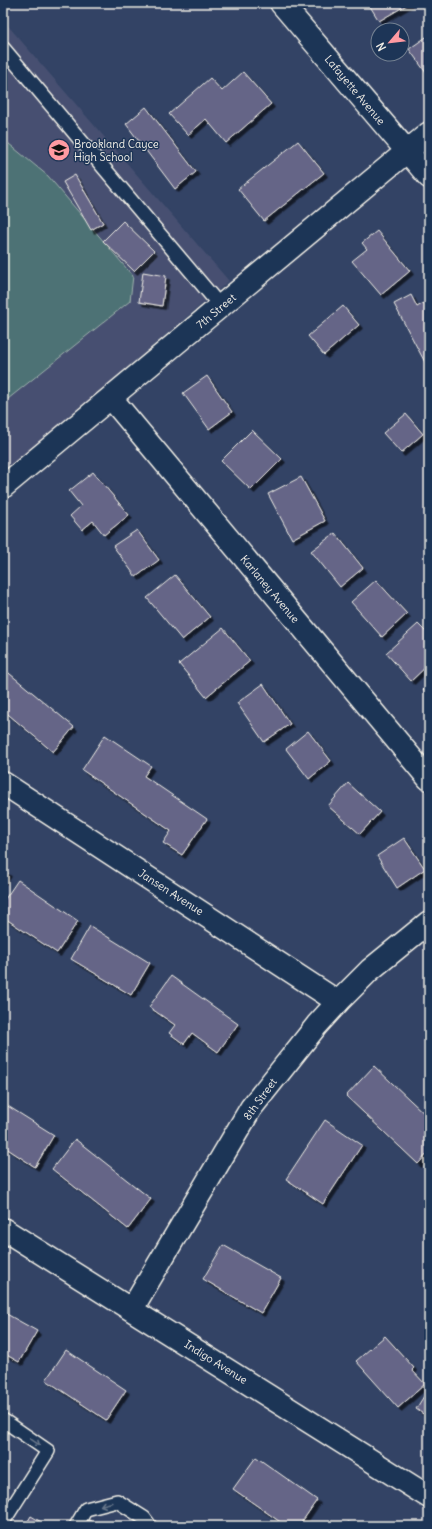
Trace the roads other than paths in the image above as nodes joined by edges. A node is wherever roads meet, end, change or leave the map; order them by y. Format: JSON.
{"nodes":[{"id":1,"x":281,"y":3,"type":"edge"},
{"id":2,"x":3,"y":48,"type":"edge"},
{"id":3,"x":429,"y":133,"type":"edge"},
{"id":4,"x":407,"y":151,"type":"junction"},
{"id":5,"x":429,"y":177,"type":"edge"},
{"id":6,"x":221,"y":307,"type":"junction"},
{"id":7,"x":111,"y":398,"type":"junction"},
{"id":8,"x":3,"y":488,"type":"edge"},
{"id":9,"x":429,"y":779,"type":"edge"},
{"id":10,"x":3,"y":783,"type":"edge"},
{"id":11,"x":429,"y":922,"type":"edge"},
{"id":12,"x":338,"y":1002,"type":"junction"},
{"id":13,"x":3,"y":1229,"type":"edge"},
{"id":14,"x":132,"y":1309,"type":"junction"},
{"id":15,"x":3,"y":1420,"type":"edge"},
{"id":16,"x":429,"y":1497,"type":"edge"},
{"id":17,"x":3,"y":1522,"type":"edge"},
{"id":18,"x":76,"y":1526,"type":"edge"},
{"id":19,"x":150,"y":1526,"type":"edge"}],
"edges":[{"from":1,"to":4,"type":"street","name":"Lafayette Avenue"},
{"from":2,"to":6,"type":"lane"},
{"from":3,"to":4,"type":"street","name":"7th Street"},
{"from":4,"to":5,"type":"street","name":"Lafayette Avenue"},
{"from":4,"to":6,"type":"street","name":"7th Street"},
{"from":6,"to":7,"type":"street","name":"7th Street"},
{"from":7,"to":8,"type":"street","name":"7th Street"},
{"from":7,"to":9,"type":"street","name":"Karlaney Avenue"},
{"from":10,"to":12,"type":"street","name":"Jansen Avenue"},
{"from":11,"to":12,"type":"street","name":"8th Street"},
{"from":12,"to":14,"type":"street","name":"8th Street"},
{"from":13,"to":14,"type":"street","name":"Indigo Avenue"},
{"from":14,"to":16,"type":"street","name":"Indigo Avenue"},
{"from":15,"to":17,"type":"lane","one_way":true},
{"from":19,"to":18,"type":"lane","one_way":true}]}
